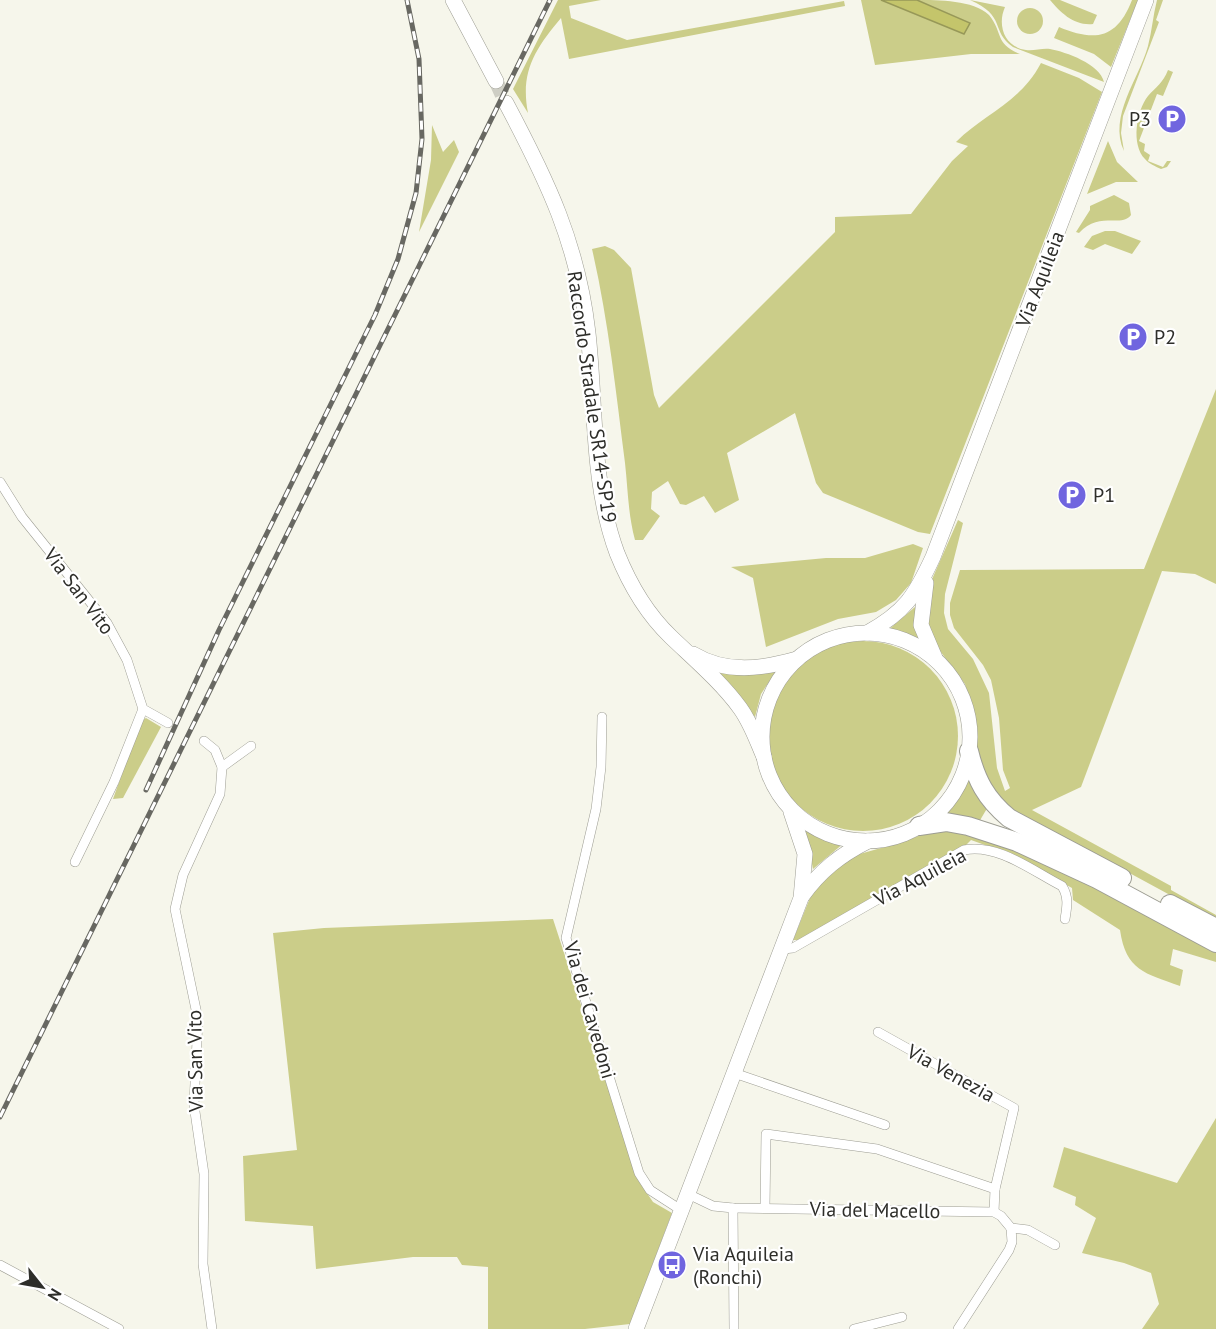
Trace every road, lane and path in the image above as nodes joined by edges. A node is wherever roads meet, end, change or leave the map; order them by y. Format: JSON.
{"nodes":[{"id":1,"x":453,"y":0,"type":"edge"},
{"id":2,"x":1146,"y":0,"type":"edge"},
{"id":3,"x":496,"y":81,"type":"tunnel mouth"},
{"id":4,"x":506,"y":103,"type":"tunnel mouth"},
{"id":5,"x":0,"y":482,"type":"edge"},
{"id":6,"x":933,"y":557,"type":"junction"},
{"id":7,"x":867,"y":633,"type":"junction"},
{"id":8,"x":682,"y":647,"type":"junction"},
{"id":9,"x":797,"y":659,"type":"junction"},
{"id":10,"x":936,"y":660,"type":"junction"},
{"id":11,"x":142,"y":709,"type":"junction"},
{"id":12,"x":602,"y":717,"type":"dead end"},
{"id":13,"x":168,"y":723,"type":"dead end"},
{"id":14,"x":204,"y":741,"type":"dead end"},
{"id":15,"x":251,"y":746,"type":"dead end"},
{"id":16,"x":969,"y":751,"type":"junction"},
{"id":17,"x":764,"y":757,"type":"junction"},
{"id":18,"x":222,"y":767,"type":"junction"},
{"id":19,"x":790,"y":809,"type":"junction"},
{"id":20,"x":919,"y":826,"type":"junction"},
{"id":21,"x":868,"y":841,"type":"junction"},
{"id":22,"x":75,"y":862,"type":"dead end"},
{"id":23,"x":801,"y":898,"type":"junction"},
{"id":24,"x":1065,"y":919,"type":"dead end"},
{"id":25,"x":1216,"y":928,"type":"edge"},
{"id":26,"x":1216,"y":943,"type":"edge"},
{"id":27,"x":783,"y":949,"type":"junction"},
{"id":28,"x":878,"y":1032,"type":"dead end"},
{"id":29,"x":734,"y":1073,"type":"junction"},
{"id":30,"x":885,"y":1125,"type":"dead end"},
{"id":31,"x":995,"y":1189,"type":"junction"},
{"id":32,"x":688,"y":1194,"type":"junction"},
{"id":33,"x":733,"y":1208,"type":"junction"},
{"id":34,"x":765,"y":1208,"type":"junction"},
{"id":35,"x":681,"y":1210,"type":"junction"},
{"id":36,"x":994,"y":1212,"type":"junction"},
{"id":37,"x":1011,"y":1228,"type":"junction"},
{"id":38,"x":1055,"y":1245,"type":"dead end"},
{"id":39,"x":0,"y":1264,"type":"edge"},
{"id":40,"x":902,"y":1317,"type":"dead end"},
{"id":41,"x":119,"y":1329,"type":"edge"},
{"id":42,"x":212,"y":1329,"type":"edge"},
{"id":43,"x":636,"y":1329,"type":"edge"},
{"id":44,"x":735,"y":1329,"type":"edge"},
{"id":45,"x":854,"y":1329,"type":"edge"},
{"id":46,"x":958,"y":1329,"type":"edge"}],
"edges":[{"from":1,"to":3,"type":"main road"},
{"from":2,"to":6,"type":"main road","name":"Via Aquileia"},
{"from":4,"to":8,"type":"main road","name":"Raccordo Stradale SR14-SP19"},
{"from":5,"to":11,"type":"street","name":"Via San Vito"},
{"from":6,"to":7,"type":"main road","name":"Via Aquileia"},
{"from":6,"to":10,"type":"main road","name":"Via Aquileia"},
{"from":7,"to":9,"type":"main road"},
{"from":7,"to":10,"type":"main road"},
{"from":8,"to":9,"type":"main road","name":"Raccordo Stradale SR14-SP19"},
{"from":8,"to":17,"type":"main road","name":"Raccordo Stradale SR14-SP19"},
{"from":9,"to":17,"type":"main road"},
{"from":10,"to":16,"type":"main road"},
{"from":11,"to":13,"type":"street"},
{"from":11,"to":22,"type":"street"},
{"from":12,"to":35,"type":"street","name":"Via dei Cavedoni"},
{"from":14,"to":18,"type":"street"},
{"from":15,"to":18,"type":"street"},
{"from":16,"to":20,"type":"main road"},
{"from":16,"to":25,"type":"highway"},
{"from":17,"to":19,"type":"main road"},
{"from":18,"to":42,"type":"street","name":"Via San Vito"},
{"from":19,"to":21,"type":"main road"},
{"from":19,"to":23,"type":"main road"},
{"from":20,"to":21,"type":"main road"},
{"from":20,"to":26,"type":"highway"},
{"from":21,"to":23,"type":"main road"},
{"from":23,"to":27,"type":"main road"},
{"from":24,"to":27,"type":"street","name":"Via Aquileia"},
{"from":27,"to":29,"type":"main road"},
{"from":28,"to":31,"type":"street","name":"Via Venezia"},
{"from":29,"to":30,"type":"street"},
{"from":29,"to":32,"type":"main road"},
{"from":31,"to":34,"type":"street"},
{"from":31,"to":36,"type":"street","name":"Via Venezia"},
{"from":32,"to":33,"type":"street","name":"Via del Macello"},
{"from":32,"to":35,"type":"main road"},
{"from":33,"to":34,"type":"street","name":"Via del Macello"},
{"from":33,"to":44,"type":"street"},
{"from":34,"to":36,"type":"street","name":"Via del Macello"},
{"from":35,"to":43,"type":"main road"},
{"from":36,"to":37,"type":"street"},
{"from":37,"to":38,"type":"street"},
{"from":37,"to":46,"type":"street"},
{"from":39,"to":41,"type":"street"},
{"from":40,"to":45,"type":"street"}]}
